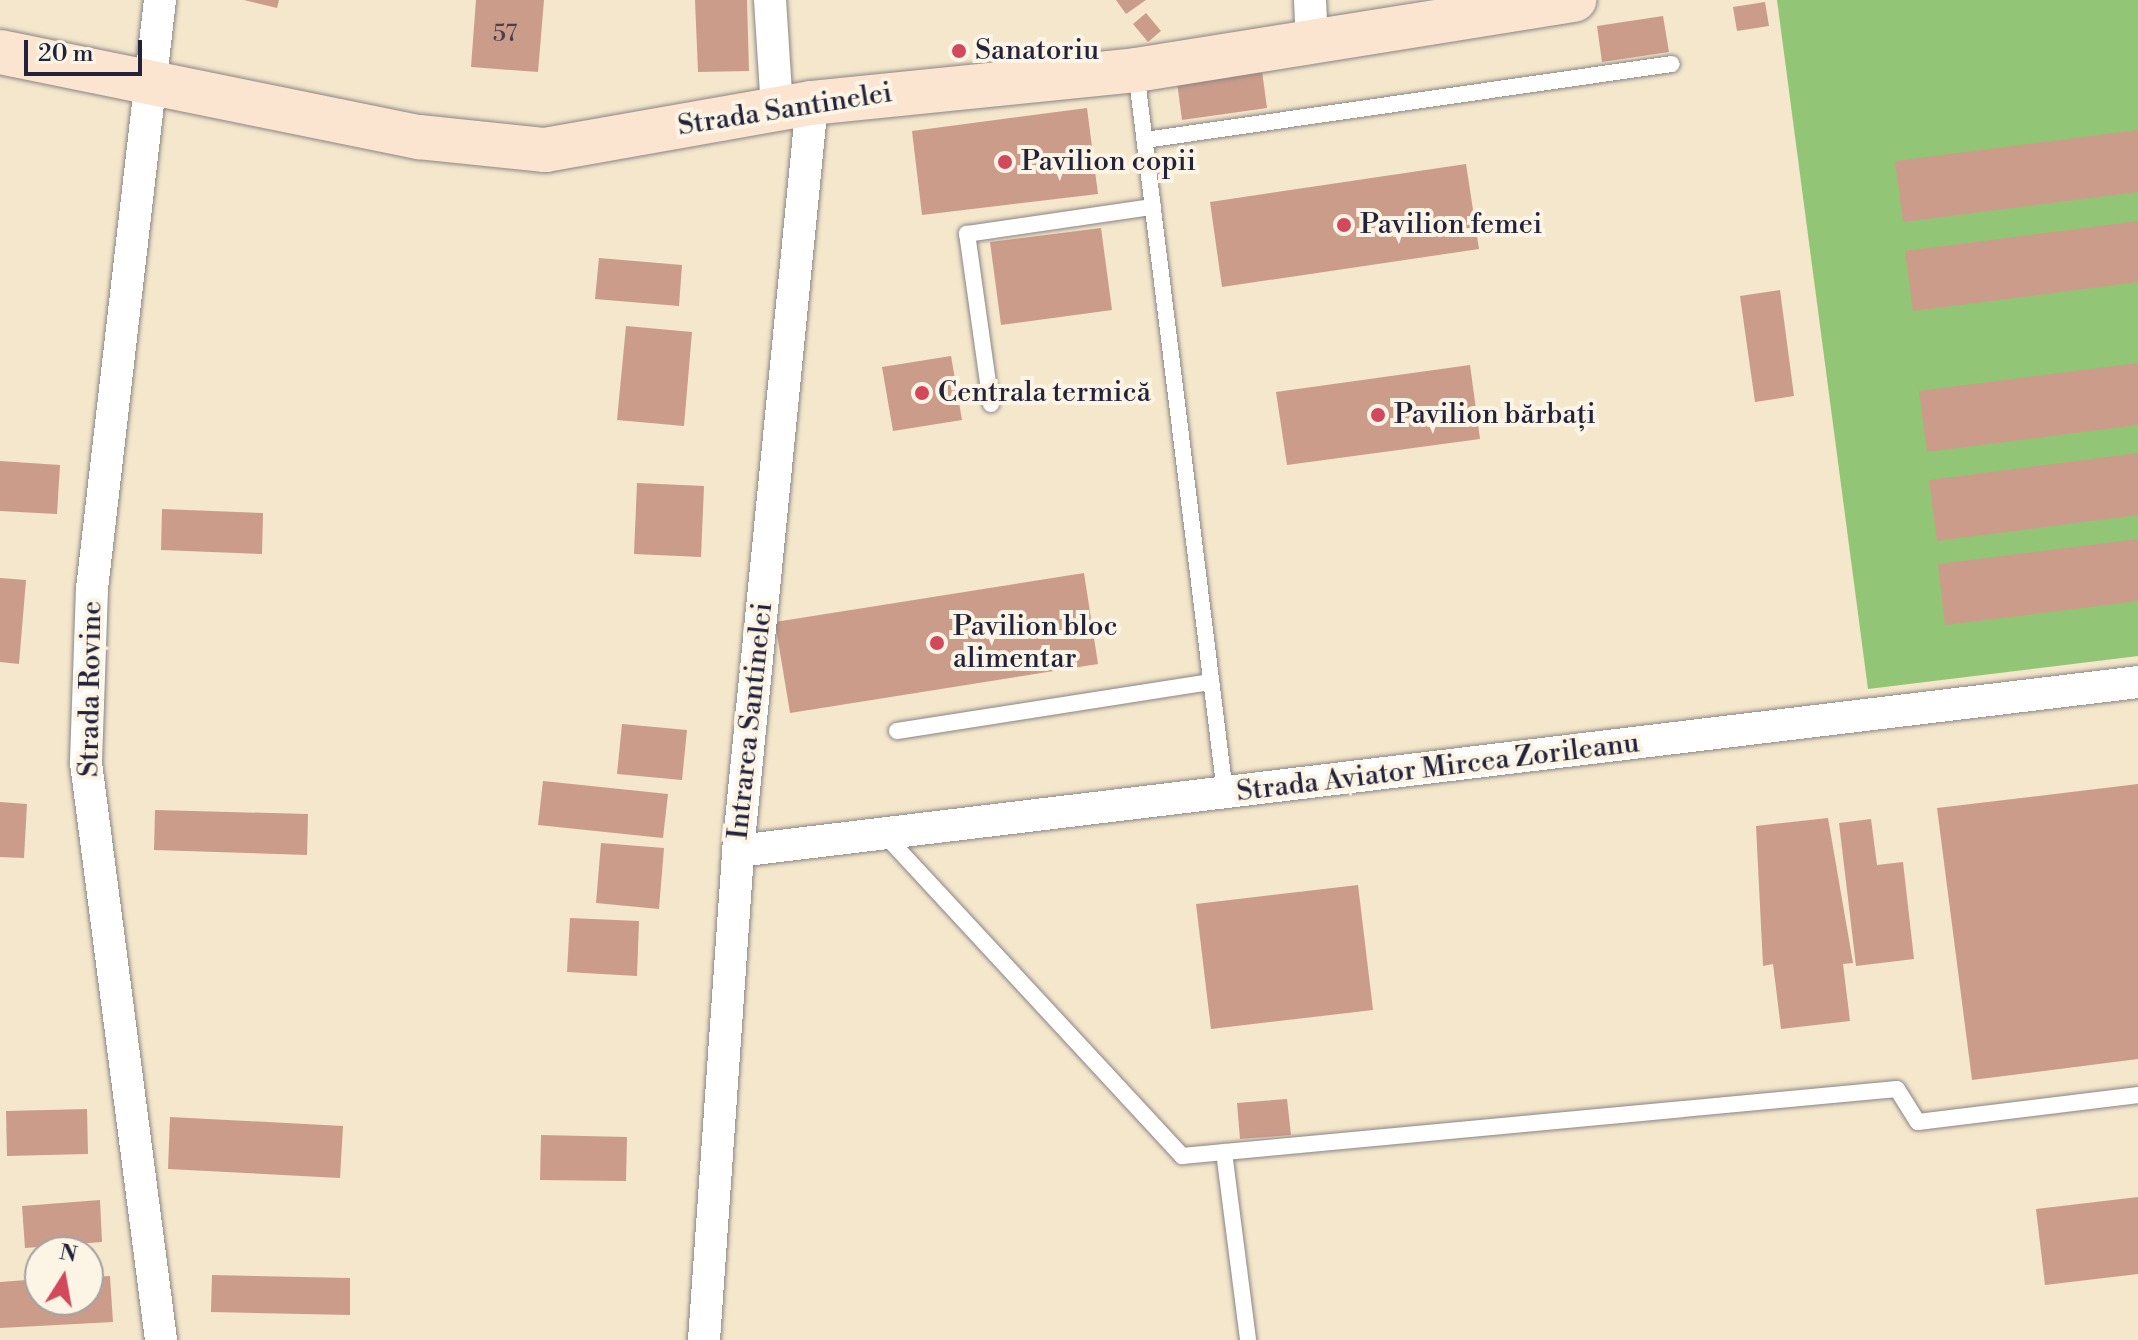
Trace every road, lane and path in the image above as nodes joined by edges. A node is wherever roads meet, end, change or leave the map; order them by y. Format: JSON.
{"nodes":[{"id":1,"x":160,"y":0,"type":"edge"},
{"id":2,"x":770,"y":0,"type":"edge"},
{"id":3,"x":1574,"y":0,"type":"edge"},
{"id":4,"x":1311,"y":21,"type":"edge"},
{"id":5,"x":0,"y":52,"type":"edge"},
{"id":6,"x":1672,"y":64,"type":"dead end"},
{"id":7,"x":1136,"y":70,"type":"junction"},
{"id":8,"x":148,"y":85,"type":"junction"},
{"id":9,"x":794,"y":106,"type":"junction"},
{"id":10,"x":1145,"y":140,"type":"junction"},
{"id":11,"x":1153,"y":207,"type":"junction"},
{"id":12,"x":991,"y":404,"type":"dead end"},
{"id":13,"x":1211,"y":682,"type":"junction"},
{"id":14,"x":2138,"y":682,"type":"edge"},
{"id":15,"x":897,"y":731,"type":"dead end"},
{"id":16,"x":1225,"y":793,"type":"junction"},
{"id":17,"x":884,"y":834,"type":"junction"},
{"id":18,"x":738,"y":851,"type":"junction"},
{"id":19,"x":2138,"y":1095,"type":"edge"},
{"id":20,"x":1224,"y":1152,"type":"junction"},
{"id":21,"x":161,"y":1340,"type":"edge"},
{"id":22,"x":704,"y":1340,"type":"edge"},
{"id":23,"x":1248,"y":1340,"type":"edge"}],
"edges":[{"from":1,"to":8,"type":"street","name":"Strada Rovine"},
{"from":2,"to":9,"type":"street","name":"Intrarea Santinelei"},
{"from":3,"to":4,"type":"street","name":"Strada Santinelei"},
{"from":4,"to":7,"type":"street","name":"Strada Santinelei"},
{"from":5,"to":8,"type":"street","name":"Strada Santinelei"},
{"from":6,"to":10,"type":"lane"},
{"from":7,"to":9,"type":"street","name":"Strada Santinelei"},
{"from":7,"to":10,"type":"lane"},
{"from":8,"to":9,"type":"street","name":"Strada Santinelei"},
{"from":8,"to":21,"type":"street","name":"Strada Rovine"},
{"from":9,"to":18,"type":"street","name":"Intrarea Santinelei"},
{"from":10,"to":11,"type":"lane"},
{"from":11,"to":12,"type":"lane"},
{"from":11,"to":13,"type":"lane"},
{"from":13,"to":15,"type":"lane"},
{"from":13,"to":16,"type":"lane"},
{"from":14,"to":16,"type":"street","name":"Strada Aviator Mircea Zorileanu"},
{"from":16,"to":17,"type":"street","name":"Strada Aviator Mircea Zorileanu"},
{"from":17,"to":18,"type":"street","name":"Strada Aviator Mircea Zorileanu"},
{"from":17,"to":20,"type":"lane"},
{"from":18,"to":22,"type":"street","name":"Intrarea Santinelei"},
{"from":19,"to":20,"type":"lane"},
{"from":20,"to":23,"type":"lane"}]}
